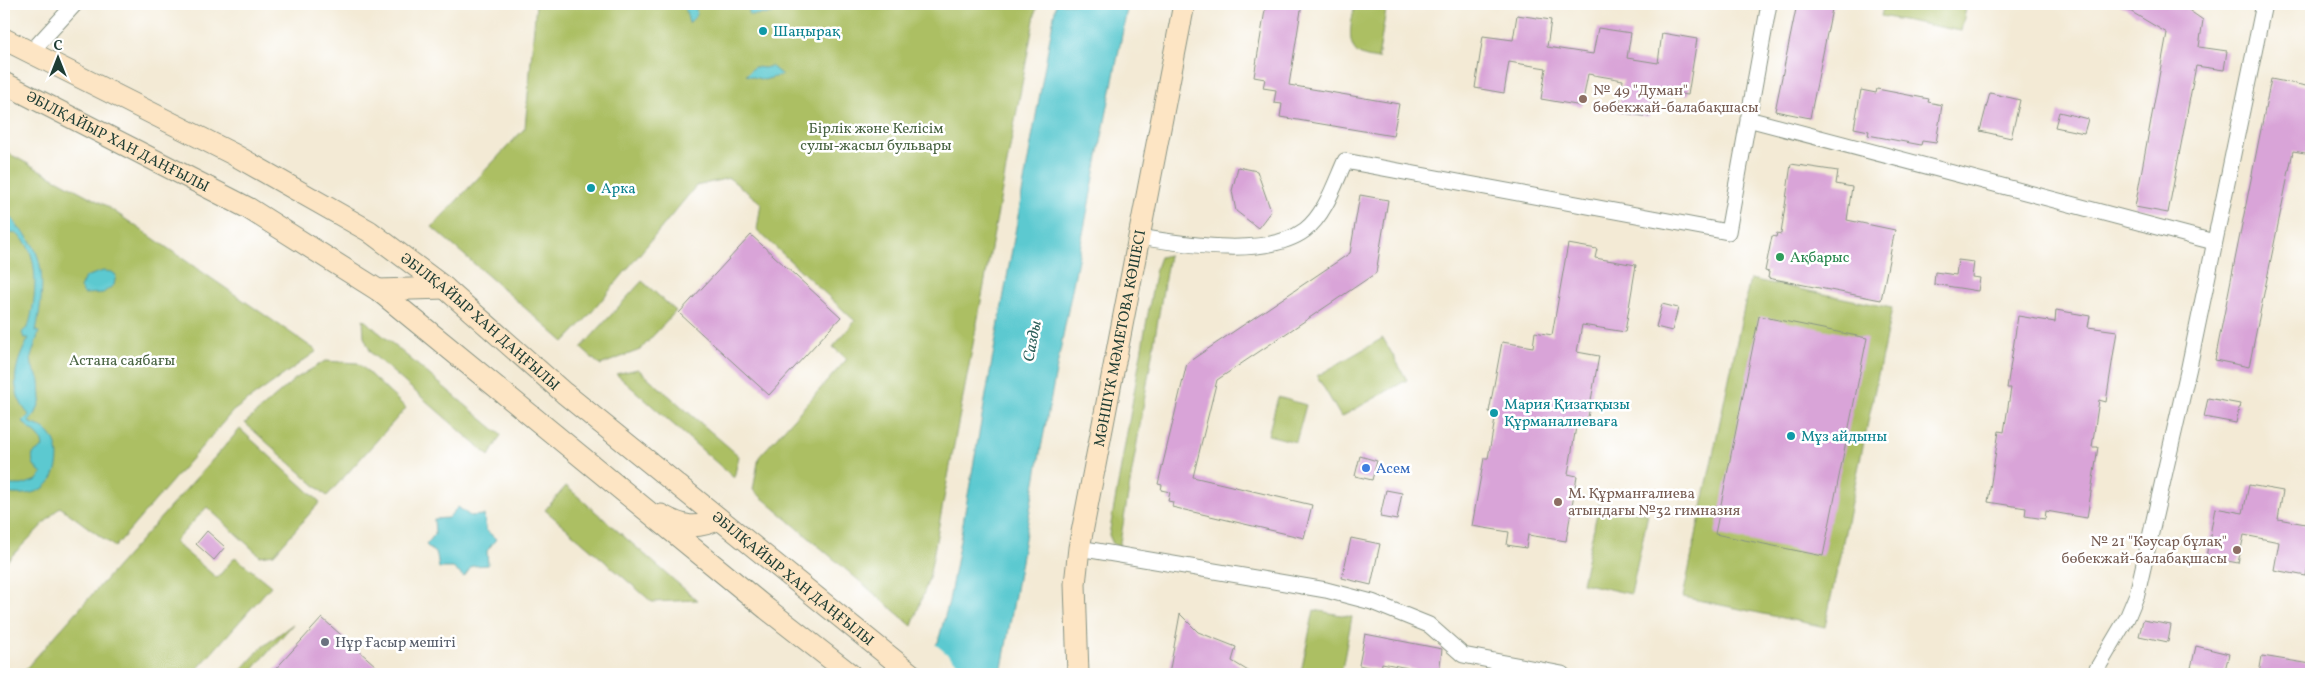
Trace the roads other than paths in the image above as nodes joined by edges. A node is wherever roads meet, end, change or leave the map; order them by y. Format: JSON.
{"nodes":[{"id":1,"x":75,"y":4,"type":"edge"},
{"id":2,"x":1184,"y":4,"type":"edge"},
{"id":3,"x":1769,"y":4,"type":"edge"},
{"id":4,"x":2264,"y":4,"type":"edge"},
{"id":5,"x":4,"y":39,"type":"edge"},
{"id":6,"x":30,"y":53,"type":"junction"},
{"id":7,"x":4,"y":83,"type":"edge"},
{"id":8,"x":1748,"y":119,"type":"junction"},
{"id":9,"x":1138,"y":237,"type":"junction"},
{"id":10,"x":2214,"y":242,"type":"junction"},
{"id":11,"x":445,"y":288,"type":"junction"},
{"id":12,"x":378,"y":290,"type":"junction"},
{"id":13,"x":632,"y":500,"type":"junction"},
{"id":14,"x":719,"y":519,"type":"junction"},
{"id":15,"x":1079,"y":548,"type":"junction"},
{"id":16,"x":850,"y":674,"type":"edge"},
{"id":17,"x":911,"y":674,"type":"edge"},
{"id":18,"x":1078,"y":674,"type":"edge"},
{"id":19,"x":1562,"y":674,"type":"edge"},
{"id":20,"x":2094,"y":674,"type":"edge"}],
"edges":[{"from":1,"to":6,"type":"street"},
{"from":2,"to":9,"type":"main road","name":"МӘНШҮК МӘМЕТОВА КӨШЕСІ"},
{"from":3,"to":8,"type":"street"},
{"from":4,"to":10,"type":"street"},
{"from":5,"to":6,"type":"main road","name":"ӘБІЛҚАЙЫР ХАН ДАҢҒЫЛЫ"},
{"from":6,"to":11,"type":"main road","name":"ӘБІЛҚАЙЫР ХАН ДАҢҒЫЛЫ"},
{"from":7,"to":12,"type":"main road","name":"ӘБІЛҚАЙЫР ХАН ДАҢҒЫЛЫ"},
{"from":8,"to":9,"type":"street"},
{"from":8,"to":10,"type":"street"},
{"from":9,"to":15,"type":"main road","name":"МӘНШҮК МӘМЕТОВА КӨШЕСІ"},
{"from":10,"to":20,"type":"street"},
{"from":11,"to":12,"type":"main road"},
{"from":11,"to":14,"type":"main road","name":"ӘБІЛҚАЙЫР ХАН ДАҢҒЫЛЫ"},
{"from":12,"to":13,"type":"main road","name":"ӘБІЛҚАЙЫР ХАН ДАҢҒЫЛЫ"},
{"from":13,"to":14,"type":"main road"},
{"from":13,"to":16,"type":"main road","name":"ӘБІЛҚАЙЫР ХАН ДАҢҒЫЛЫ"},
{"from":14,"to":17,"type":"main road","name":"ӘБІЛҚАЙЫР ХАН ДАҢҒЫЛЫ"},
{"from":15,"to":18,"type":"main road","name":"МӘНШҮК МӘМЕТОВА КӨШЕСІ"},
{"from":15,"to":19,"type":"street"}]}
